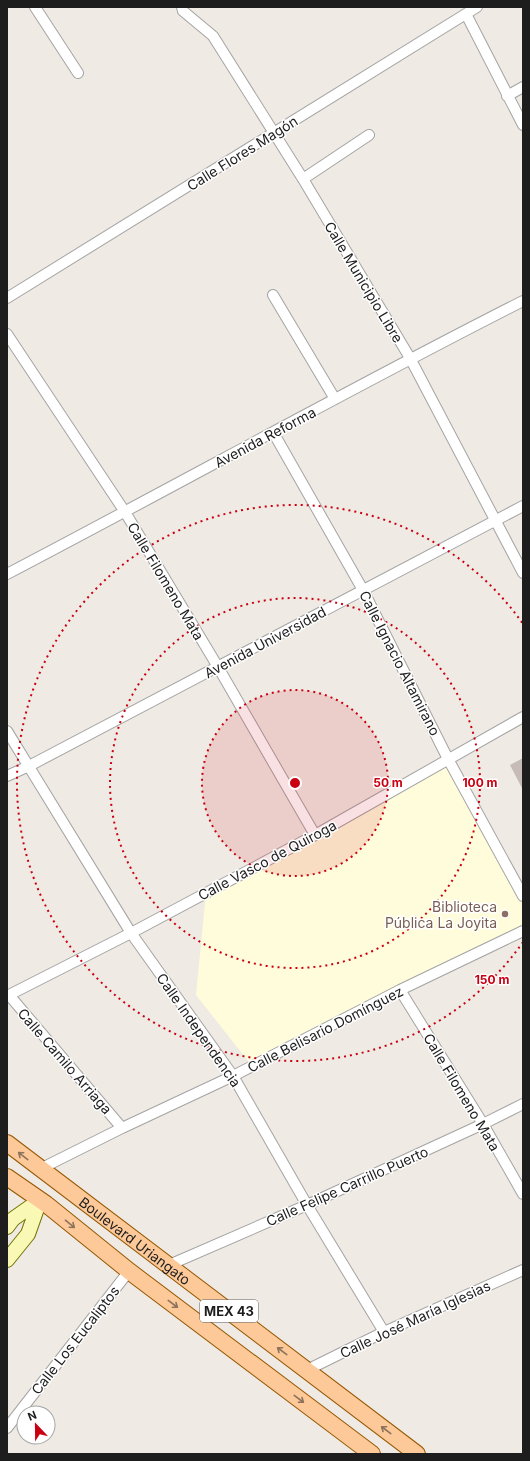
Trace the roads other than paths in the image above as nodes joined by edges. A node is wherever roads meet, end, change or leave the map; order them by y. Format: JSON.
{"nodes":[{"id":1,"x":35,"y":7,"type":"edge"},
{"id":2,"x":182,"y":7,"type":"edge"},
{"id":3,"x":477,"y":7,"type":"edge"},
{"id":4,"x":466,"y":14,"type":"junction"},
{"id":5,"x":78,"y":72,"type":"dead end"},
{"id":6,"x":523,"y":87,"type":"edge"},
{"id":7,"x":507,"y":96,"type":"junction"},
{"id":8,"x":523,"y":125,"type":"edge"},
{"id":9,"x":274,"y":133,"type":"junction"},
{"id":10,"x":369,"y":135,"type":"dead end"},
{"id":11,"x":303,"y":179,"type":"junction"},
{"id":12,"x":273,"y":294,"type":"dead end"},
{"id":13,"x":7,"y":298,"type":"edge"},
{"id":14,"x":523,"y":301,"type":"edge"},
{"id":15,"x":7,"y":334,"type":"edge"},
{"id":16,"x":410,"y":358,"type":"junction"},
{"id":17,"x":335,"y":399,"type":"junction"},
{"id":18,"x":273,"y":432,"type":"junction"},
{"id":19,"x":523,"y":506,"type":"edge"},
{"id":20,"x":125,"y":512,"type":"junction"},
{"id":21,"x":496,"y":520,"type":"junction"},
{"id":22,"x":523,"y":573,"type":"edge"},
{"id":23,"x":7,"y":574,"type":"edge"},
{"id":24,"x":363,"y":590,"type":"junction"},
{"id":25,"x":218,"y":667,"type":"junction"},
{"id":26,"x":523,"y":717,"type":"edge"},
{"id":27,"x":7,"y":731,"type":"edge"},
{"id":28,"x":448,"y":759,"type":"junction"},
{"id":29,"x":29,"y":766,"type":"junction"},
{"id":30,"x":7,"y":776,"type":"edge"},
{"id":31,"x":315,"y":834,"type":"junction"},
{"id":32,"x":523,"y":896,"type":"edge"},
{"id":33,"x":523,"y":931,"type":"edge"},
{"id":34,"x":131,"y":933,"type":"junction"},
{"id":35,"x":400,"y":990,"type":"junction"},
{"id":36,"x":8,"y":996,"type":"edge"},
{"id":37,"x":233,"y":1076,"type":"junction"},
{"id":38,"x":523,"y":1104,"type":"edge"},
{"id":39,"x":483,"y":1124,"type":"junction"},
{"id":40,"x":122,"y":1128,"type":"junction"},
{"id":41,"x":7,"y":1143,"type":"edge"},
{"id":42,"x":40,"y":1169,"type":"junction"},
{"id":43,"x":7,"y":1177,"type":"edge"},
{"id":44,"x":523,"y":1194,"type":"edge"},
{"id":45,"x":78,"y":1198,"type":"junction"},
{"id":46,"x":40,"y":1200,"type":"junction"},
{"id":47,"x":307,"y":1205,"type":"junction"},
{"id":48,"x":7,"y":1228,"type":"edge"},
{"id":49,"x":7,"y":1260,"type":"edge"},
{"id":50,"x":169,"y":1265,"type":"junction"},
{"id":51,"x":523,"y":1270,"type":"edge"},
{"id":52,"x":129,"y":1271,"type":"junction"},
{"id":53,"x":384,"y":1332,"type":"junction"},
{"id":54,"x":307,"y":1370,"type":"junction"},
{"id":55,"x":7,"y":1428,"type":"edge"},
{"id":56,"x":372,"y":1454,"type":"edge"},
{"id":57,"x":417,"y":1454,"type":"edge"}],
"edges":[{"from":1,"to":5,"type":"street"},
{"from":2,"to":9,"type":"street","name":"Calle Municipio Libre"},
{"from":3,"to":4,"type":"street","name":"Calle Flores Magón"},
{"from":4,"to":7,"type":"street"},
{"from":4,"to":9,"type":"street","name":"Calle Flores Magón"},
{"from":6,"to":7,"type":"street"},
{"from":7,"to":8,"type":"street"},
{"from":9,"to":11,"type":"street","name":"Calle Municipio Libre"},
{"from":9,"to":13,"type":"street","name":"Calle Flores Magón"},
{"from":10,"to":11,"type":"street"},
{"from":11,"to":16,"type":"street","name":"Calle Municipio Libre"},
{"from":12,"to":17,"type":"street"},
{"from":14,"to":16,"type":"street","name":"Avenida Reforma"},
{"from":15,"to":20,"type":"street","name":"Calle Filomeno Mata"},
{"from":16,"to":17,"type":"street","name":"Avenida Reforma"},
{"from":16,"to":21,"type":"street","name":"Calle Municipio Libre"},
{"from":17,"to":18,"type":"street","name":"Avenida Reforma"},
{"from":18,"to":20,"type":"street","name":"Avenida Reforma"},
{"from":18,"to":24,"type":"street","name":"Calle Ignacio Altamirano"},
{"from":19,"to":21,"type":"street","name":"Avenida Universidad"},
{"from":20,"to":23,"type":"street","name":"Avenida Reforma"},
{"from":20,"to":25,"type":"street","name":"Calle Filomeno Mata"},
{"from":21,"to":22,"type":"street","name":"Calle Municipio Libre"},
{"from":21,"to":24,"type":"street","name":"Avenida Universidad"},
{"from":24,"to":25,"type":"street","name":"Avenida Universidad"},
{"from":24,"to":28,"type":"street","name":"Calle Ignacio Altamirano"},
{"from":25,"to":29,"type":"street","name":"Avenida Universidad"},
{"from":25,"to":31,"type":"street","name":"Calle Filomeno Mata"},
{"from":26,"to":28,"type":"street","name":"Calle Vasco de Quiroga"},
{"from":27,"to":29,"type":"street","name":"Calle Independencia"},
{"from":28,"to":31,"type":"street","name":"Calle Vasco de Quiroga"},
{"from":28,"to":32,"type":"street","name":"Calle Ignacio Altamirano"},
{"from":29,"to":30,"type":"street","name":"Avenida Universidad"},
{"from":29,"to":34,"type":"street","name":"Calle Independencia"},
{"from":31,"to":34,"type":"street","name":"Calle Vasco de Quiroga"},
{"from":33,"to":35,"type":"street","name":"Calle Belisario Domínguez"},
{"from":34,"to":36,"type":"street","name":"Calle Vasco de Quiroga"},
{"from":34,"to":37,"type":"street","name":"Calle Independencia"},
{"from":35,"to":37,"type":"street","name":"Calle Belisario Domínguez"},
{"from":35,"to":39,"type":"street","name":"Calle Filomeno Mata"},
{"from":36,"to":40,"type":"street","name":"Calle Camilo Arriaga"},
{"from":37,"to":40,"type":"street","name":"Calle Belisario Domínguez"},
{"from":37,"to":47,"type":"street","name":"Calle Independencia"},
{"from":38,"to":39,"type":"street","name":"Calle Felipe Carrillo Puerto"},
{"from":39,"to":44,"type":"street","name":"Calle Filomeno Mata"},
{"from":39,"to":47,"type":"street","name":"Calle Felipe Carrillo Puerto"},
{"from":40,"to":42,"type":"street","name":"Calle Belisario Domínguez"},
{"from":42,"to":41,"type":"main road","name":"Boulevard Uriangato","number":"MEX 43","one_way":true},
{"from":42,"to":45,"type":"main road","name":"Boulevard Uriangato","number":"MEX 43"},
{"from":42,"to":46,"type":"main road"},
{"from":43,"to":46,"type":"main road","name":"Boulevard Uriangato","number":"MEX 43"},
{"from":45,"to":46,"type":"main road"},
{"from":45,"to":50,"type":"main road","name":"Boulevard Uriangato","number":"MEX 43"},
{"from":46,"to":48,"type":"street"},
{"from":46,"to":49,"type":"street"},
{"from":46,"to":52,"type":"main road","name":"Boulevard Uriangato","number":"MEX 43","one_way":true},
{"from":47,"to":50,"type":"street","name":"Calle Felipe Carrillo Puerto"},
{"from":47,"to":53,"type":"street","name":"Calle Independencia"},
{"from":54,"to":50,"type":"main road","name":"Boulevard Uriangato","number":"MEX 43","one_way":true},
{"from":51,"to":53,"type":"street","name":"Calle José María Iglesias"},
{"from":52,"to":55,"type":"street","name":"Calle Los Eucaliptos"},
{"from":52,"to":56,"type":"main road","name":"Boulevard Uriangato","number":"MEX 43","one_way":true},
{"from":53,"to":54,"type":"street","name":"Calle José María Iglesias"},
{"from":57,"to":54,"type":"main road","name":"Boulevard Uriangato","number":"MEX 43","one_way":true}]}
